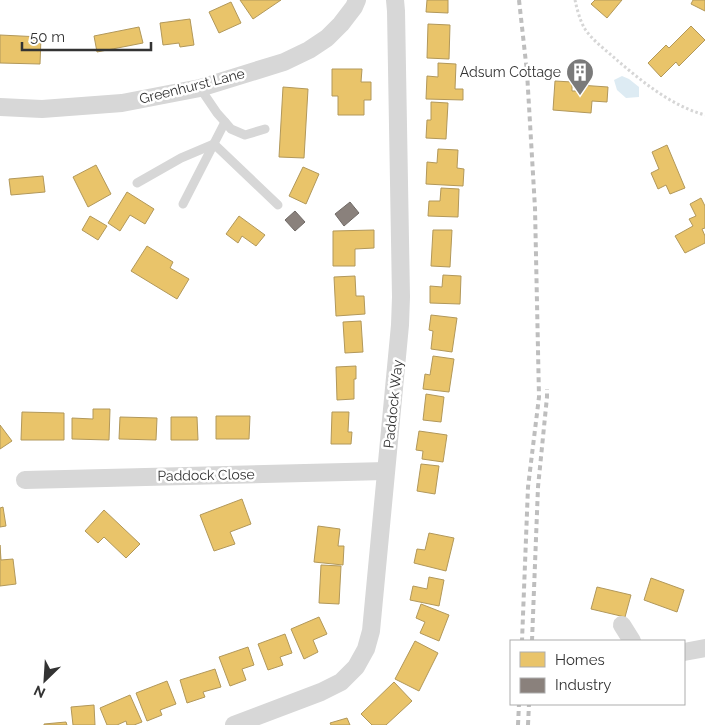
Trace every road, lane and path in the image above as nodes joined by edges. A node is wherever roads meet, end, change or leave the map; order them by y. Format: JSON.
{"nodes":[{"id":1,"x":357,"y":0,"type":"edge"},
{"id":2,"x":395,"y":0,"type":"edge"},
{"id":3,"x":575,"y":0,"type":"edge"},
{"id":4,"x":200,"y":88,"type":"junction"},
{"id":5,"x":0,"y":107,"type":"edge"},
{"id":6,"x":705,"y":115,"type":"edge"},
{"id":7,"x":225,"y":122,"type":"junction"},
{"id":8,"x":265,"y":129,"type":"dead end"},
{"id":9,"x":214,"y":144,"type":"junction"},
{"id":10,"x":138,"y":182,"type":"dead end"},
{"id":11,"x":183,"y":204,"type":"dead end"},
{"id":12,"x":278,"y":205,"type":"dead end"},
{"id":13,"x":386,"y":472,"type":"junction"},
{"id":14,"x":25,"y":480,"type":"dead end"},
{"id":15,"x":622,"y":625,"type":"dead end"},
{"id":16,"x":631,"y":640,"type":"edge"},
{"id":17,"x":705,"y":648,"type":"edge"},
{"id":18,"x":685,"y":652,"type":"edge"},
{"id":19,"x":234,"y":725,"type":"edge"}],
"edges":[{"from":1,"to":4,"type":"street","name":"Greenhurst Lane"},
{"from":2,"to":13,"type":"street","name":"Paddock Way"},
{"from":3,"to":6,"type":"path"},
{"from":4,"to":5,"type":"street","name":"Greenhurst Lane"},
{"from":4,"to":7,"type":"lane"},
{"from":7,"to":8,"type":"lane"},
{"from":7,"to":9,"type":"lane"},
{"from":9,"to":10,"type":"lane"},
{"from":9,"to":11,"type":"lane"},
{"from":9,"to":12,"type":"lane"},
{"from":13,"to":14,"type":"street","name":"Paddock Close"},
{"from":13,"to":19,"type":"street","name":"Paddock Way"},
{"from":15,"to":16,"type":"street"},
{"from":17,"to":18,"type":"street"}]}
